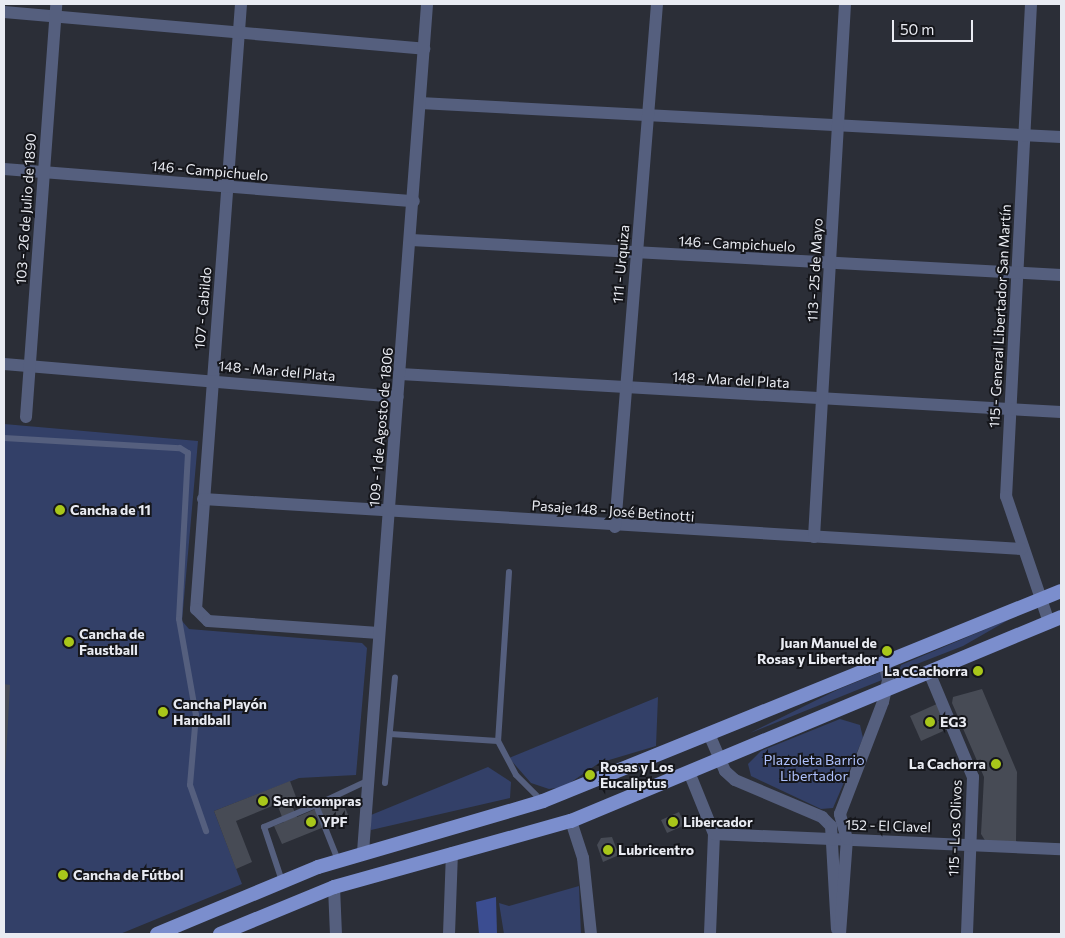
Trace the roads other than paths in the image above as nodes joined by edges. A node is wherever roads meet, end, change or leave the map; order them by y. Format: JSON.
{"nodes":[{"id":1,"x":242,"y":4,"type":"edge"},
{"id":2,"x":427,"y":4,"type":"edge"},
{"id":3,"x":656,"y":4,"type":"edge"},
{"id":4,"x":845,"y":4,"type":"edge"},
{"id":5,"x":1030,"y":4,"type":"edge"},
{"id":6,"x":55,"y":10,"type":"edge"},
{"id":7,"x":4,"y":12,"type":"edge"},
{"id":8,"x":239,"y":34,"type":"junction"},
{"id":9,"x":424,"y":49,"type":"junction"},
{"id":10,"x":420,"y":103,"type":"junction"},
{"id":11,"x":649,"y":116,"type":"junction"},
{"id":12,"x":838,"y":126,"type":"junction"},
{"id":13,"x":1024,"y":135,"type":"junction"},
{"id":14,"x":1061,"y":137,"type":"edge"},
{"id":15,"x":4,"y":169,"type":"edge"},
{"id":16,"x":44,"y":172,"type":"junction"},
{"id":17,"x":230,"y":188,"type":"junction"},
{"id":18,"x":414,"y":201,"type":"junction"},
{"id":19,"x":411,"y":240,"type":"junction"},
{"id":20,"x":638,"y":254,"type":"junction"},
{"id":21,"x":831,"y":263,"type":"junction"},
{"id":22,"x":1016,"y":273,"type":"junction"},
{"id":23,"x":1061,"y":275,"type":"edge"},
{"id":24,"x":4,"y":364,"type":"edge"},
{"id":25,"x":29,"y":366,"type":"junction"},
{"id":26,"x":400,"y":374,"type":"junction"},
{"id":27,"x":211,"y":381,"type":"junction"},
{"id":28,"x":625,"y":389,"type":"junction"},
{"id":29,"x":398,"y":397,"type":"junction"},
{"id":30,"x":822,"y":400,"type":"junction"},
{"id":31,"x":1010,"y":411,"type":"junction"},
{"id":32,"x":1061,"y":412,"type":"edge"},
{"id":33,"x":26,"y":417,"type":"dead end"},
{"id":34,"x":4,"y":438,"type":"edge"},
{"id":35,"x":203,"y":499,"type":"junction"},
{"id":36,"x":389,"y":510,"type":"junction"},
{"id":37,"x":615,"y":527,"type":"junction"},
{"id":38,"x":814,"y":537,"type":"junction"},
{"id":39,"x":1021,"y":549,"type":"junction"},
{"id":40,"x":510,"y":572,"type":"dead end"},
{"id":41,"x":1061,"y":590,"type":"edge"},
{"id":42,"x":1039,"y":599,"type":"junction"},
{"id":43,"x":1055,"y":620,"type":"edge"},
{"id":44,"x":379,"y":633,"type":"junction"},
{"id":45,"x":884,"y":662,"type":"junction"},
{"id":46,"x":929,"y":672,"type":"junction"},
{"id":47,"x":395,"y":677,"type":"dead end"},
{"id":48,"x":887,"y":690,"type":"junction"},
{"id":49,"x":390,"y":734,"type":"junction"},
{"id":50,"x":708,"y":734,"type":"junction"},
{"id":51,"x":498,"y":742,"type":"junction"},
{"id":52,"x":719,"y":759,"type":"junction"},
{"id":53,"x":689,"y":772,"type":"junction"},
{"id":54,"x":367,"y":781,"type":"junction"},
{"id":55,"x":385,"y":784,"type":"dead end"},
{"id":56,"x":543,"y":801,"type":"junction"},
{"id":57,"x":316,"y":805,"type":"junction"},
{"id":58,"x":571,"y":821,"type":"junction"},
{"id":59,"x":206,"y":831,"type":"dead end"},
{"id":60,"x":714,"y":834,"type":"junction"},
{"id":61,"x":834,"y":839,"type":"junction"},
{"id":62,"x":847,"y":839,"type":"junction"},
{"id":63,"x":970,"y":844,"type":"junction"},
{"id":64,"x":1061,"y":849,"type":"edge"},
{"id":65,"x":363,"y":852,"type":"junction"},
{"id":66,"x":452,"y":853,"type":"junction"},
{"id":67,"x":338,"y":860,"type":"junction"},
{"id":68,"x":282,"y":881,"type":"junction"},
{"id":69,"x":334,"y":887,"type":"junction"},
{"id":70,"x":158,"y":934,"type":"edge"},
{"id":71,"x":220,"y":934,"type":"edge"},
{"id":72,"x":336,"y":934,"type":"edge"},
{"id":73,"x":449,"y":934,"type":"edge"},
{"id":74,"x":591,"y":934,"type":"edge"},
{"id":75,"x":710,"y":934,"type":"edge"},
{"id":76,"x":839,"y":934,"type":"edge"},
{"id":77,"x":967,"y":934,"type":"edge"}],
"edges":[{"from":1,"to":8,"type":"street","name":"107 - Cabildo"},
{"from":2,"to":9,"type":"street","name":"109 - 1 de Agosto de 1806"},
{"from":3,"to":11,"type":"street","name":"111 - Urquiza"},
{"from":4,"to":12,"type":"street","name":"113 - 25 de Mayo"},
{"from":5,"to":13,"type":"street","name":"115 - General Libertador San Martín"},
{"from":6,"to":7,"type":"street"},
{"from":6,"to":8,"type":"street"},
{"from":6,"to":16,"type":"street","name":"103 - 26 de Julio de 1890"},
{"from":8,"to":9,"type":"street"},
{"from":8,"to":17,"type":"street","name":"107 - Cabildo"},
{"from":9,"to":10,"type":"street","name":"109 - 1 de Agosto de 1806"},
{"from":10,"to":11,"type":"street"},
{"from":10,"to":18,"type":"street","name":"109 - 1 de Agosto de 1806"},
{"from":11,"to":12,"type":"street"},
{"from":11,"to":20,"type":"street","name":"111 - Urquiza"},
{"from":12,"to":13,"type":"street"},
{"from":12,"to":21,"type":"street","name":"113 - 25 de Mayo"},
{"from":13,"to":14,"type":"street"},
{"from":13,"to":22,"type":"street","name":"115 - General Libertador San Martín"},
{"from":15,"to":16,"type":"street","name":"146 - Campichuelo"},
{"from":16,"to":17,"type":"street","name":"146 - Campichuelo"},
{"from":16,"to":25,"type":"street","name":"103 - 26 de Julio de 1890"},
{"from":17,"to":18,"type":"street","name":"146 - Campichuelo"},
{"from":17,"to":27,"type":"street","name":"107 - Cabildo"},
{"from":18,"to":19,"type":"street","name":"109 - 1 de Agosto de 1806"},
{"from":19,"to":20,"type":"street","name":"146 - Campichuelo"},
{"from":19,"to":26,"type":"street","name":"109 - 1 de Agosto de 1806"},
{"from":20,"to":21,"type":"street","name":"146 - Campichuelo"},
{"from":20,"to":28,"type":"street","name":"111 - Urquiza"},
{"from":21,"to":22,"type":"street","name":"146 - Campichuelo"},
{"from":21,"to":30,"type":"street","name":"113 - 25 de Mayo"},
{"from":22,"to":23,"type":"street","name":"146 - Campichuelo"},
{"from":22,"to":31,"type":"street","name":"115 - General Libertador San Martín"},
{"from":24,"to":25,"type":"street","name":"148 - Mar del Plata"},
{"from":25,"to":27,"type":"street","name":"148 - Mar del Plata"},
{"from":25,"to":33,"type":"street","name":"103 - 26 de Julio de 1890"},
{"from":26,"to":28,"type":"street","name":"148 - Mar del Plata"},
{"from":26,"to":29,"type":"street","name":"109 - 1 de Agosto de 1806"},
{"from":27,"to":29,"type":"street","name":"148 - Mar del Plata"},
{"from":27,"to":35,"type":"street","name":"107 - Cabildo"},
{"from":28,"to":30,"type":"street","name":"148 - Mar del Plata"},
{"from":28,"to":37,"type":"street","name":"111 - Urquiza"},
{"from":29,"to":36,"type":"street","name":"109 - 1 de Agosto de 1806"},
{"from":30,"to":31,"type":"street","name":"148 - Mar del Plata"},
{"from":30,"to":38,"type":"street","name":"113 - 25 de Mayo"},
{"from":31,"to":32,"type":"street","name":"148 - Mar del Plata"},
{"from":31,"to":39,"type":"street","name":"115 - General Libertador San Martín"},
{"from":34,"to":59,"type":"lane"},
{"from":35,"to":36,"type":"street","name":"Pasaje 148 - José Betinotti"},
{"from":35,"to":44,"type":"street","name":"107 - Cabildo"},
{"from":36,"to":37,"type":"street","name":"Pasaje 148 - José Betinotti"},
{"from":36,"to":44,"type":"street","name":"109 - 1 de Agosto de 1806"},
{"from":37,"to":38,"type":"street","name":"Pasaje 148 - José Betinotti"},
{"from":38,"to":39,"type":"street","name":"Pasaje 148 - José Betinotti"},
{"from":39,"to":42,"type":"street","name":"115 - General Libertador San Martín"},
{"from":40,"to":51,"type":"lane"},
{"from":41,"to":42,"type":"main road"},
{"from":42,"to":43,"type":"street","name":"115 - General Libertador San Martín"},
{"from":42,"to":45,"type":"main road"},
{"from":43,"to":46,"type":"main road"},
{"from":44,"to":54,"type":"street","name":"109 - 1 de Agosto de 1806"},
{"from":45,"to":48,"type":"street"},
{"from":45,"to":50,"type":"main road"},
{"from":46,"to":48,"type":"main road"},
{"from":46,"to":63,"type":"street","name":"115 - Los Olivos"},
{"from":47,"to":49,"type":"lane"},
{"from":48,"to":52,"type":"main road"},
{"from":48,"to":62,"type":"street"},
{"from":49,"to":51,"type":"lane"},
{"from":49,"to":55,"type":"lane"},
{"from":50,"to":52,"type":"street"},
{"from":50,"to":56,"type":"main road"},
{"from":51,"to":56,"type":"lane"},
{"from":52,"to":53,"type":"main road"},
{"from":52,"to":61,"type":"street"},
{"from":53,"to":58,"type":"main road"},
{"from":53,"to":60,"type":"street"},
{"from":54,"to":57,"type":"lane"},
{"from":54,"to":65,"type":"street","name":"109 - 1 de Agosto de 1806"},
{"from":56,"to":65,"type":"main road"},
{"from":57,"to":67,"type":"lane"},
{"from":57,"to":68,"type":"lane"},
{"from":58,"to":66,"type":"main road"},
{"from":58,"to":74,"type":"street"},
{"from":60,"to":61,"type":"street","name":"152 - El Clavel"},
{"from":60,"to":75,"type":"street"},
{"from":61,"to":62,"type":"street","name":"152 - El Clavel"},
{"from":61,"to":76,"type":"street"},
{"from":62,"to":63,"type":"street","name":"152 - El Clavel"},
{"from":62,"to":76,"type":"street"},
{"from":63,"to":64,"type":"street","name":"152 - El Clavel"},
{"from":63,"to":77,"type":"street","name":"115 - Los Olivos"},
{"from":65,"to":67,"type":"main road"},
{"from":66,"to":69,"type":"main road"},
{"from":66,"to":73,"type":"street"},
{"from":67,"to":68,"type":"main road"},
{"from":68,"to":70,"type":"main road"},
{"from":69,"to":71,"type":"main road"},
{"from":69,"to":72,"type":"street"}]}
